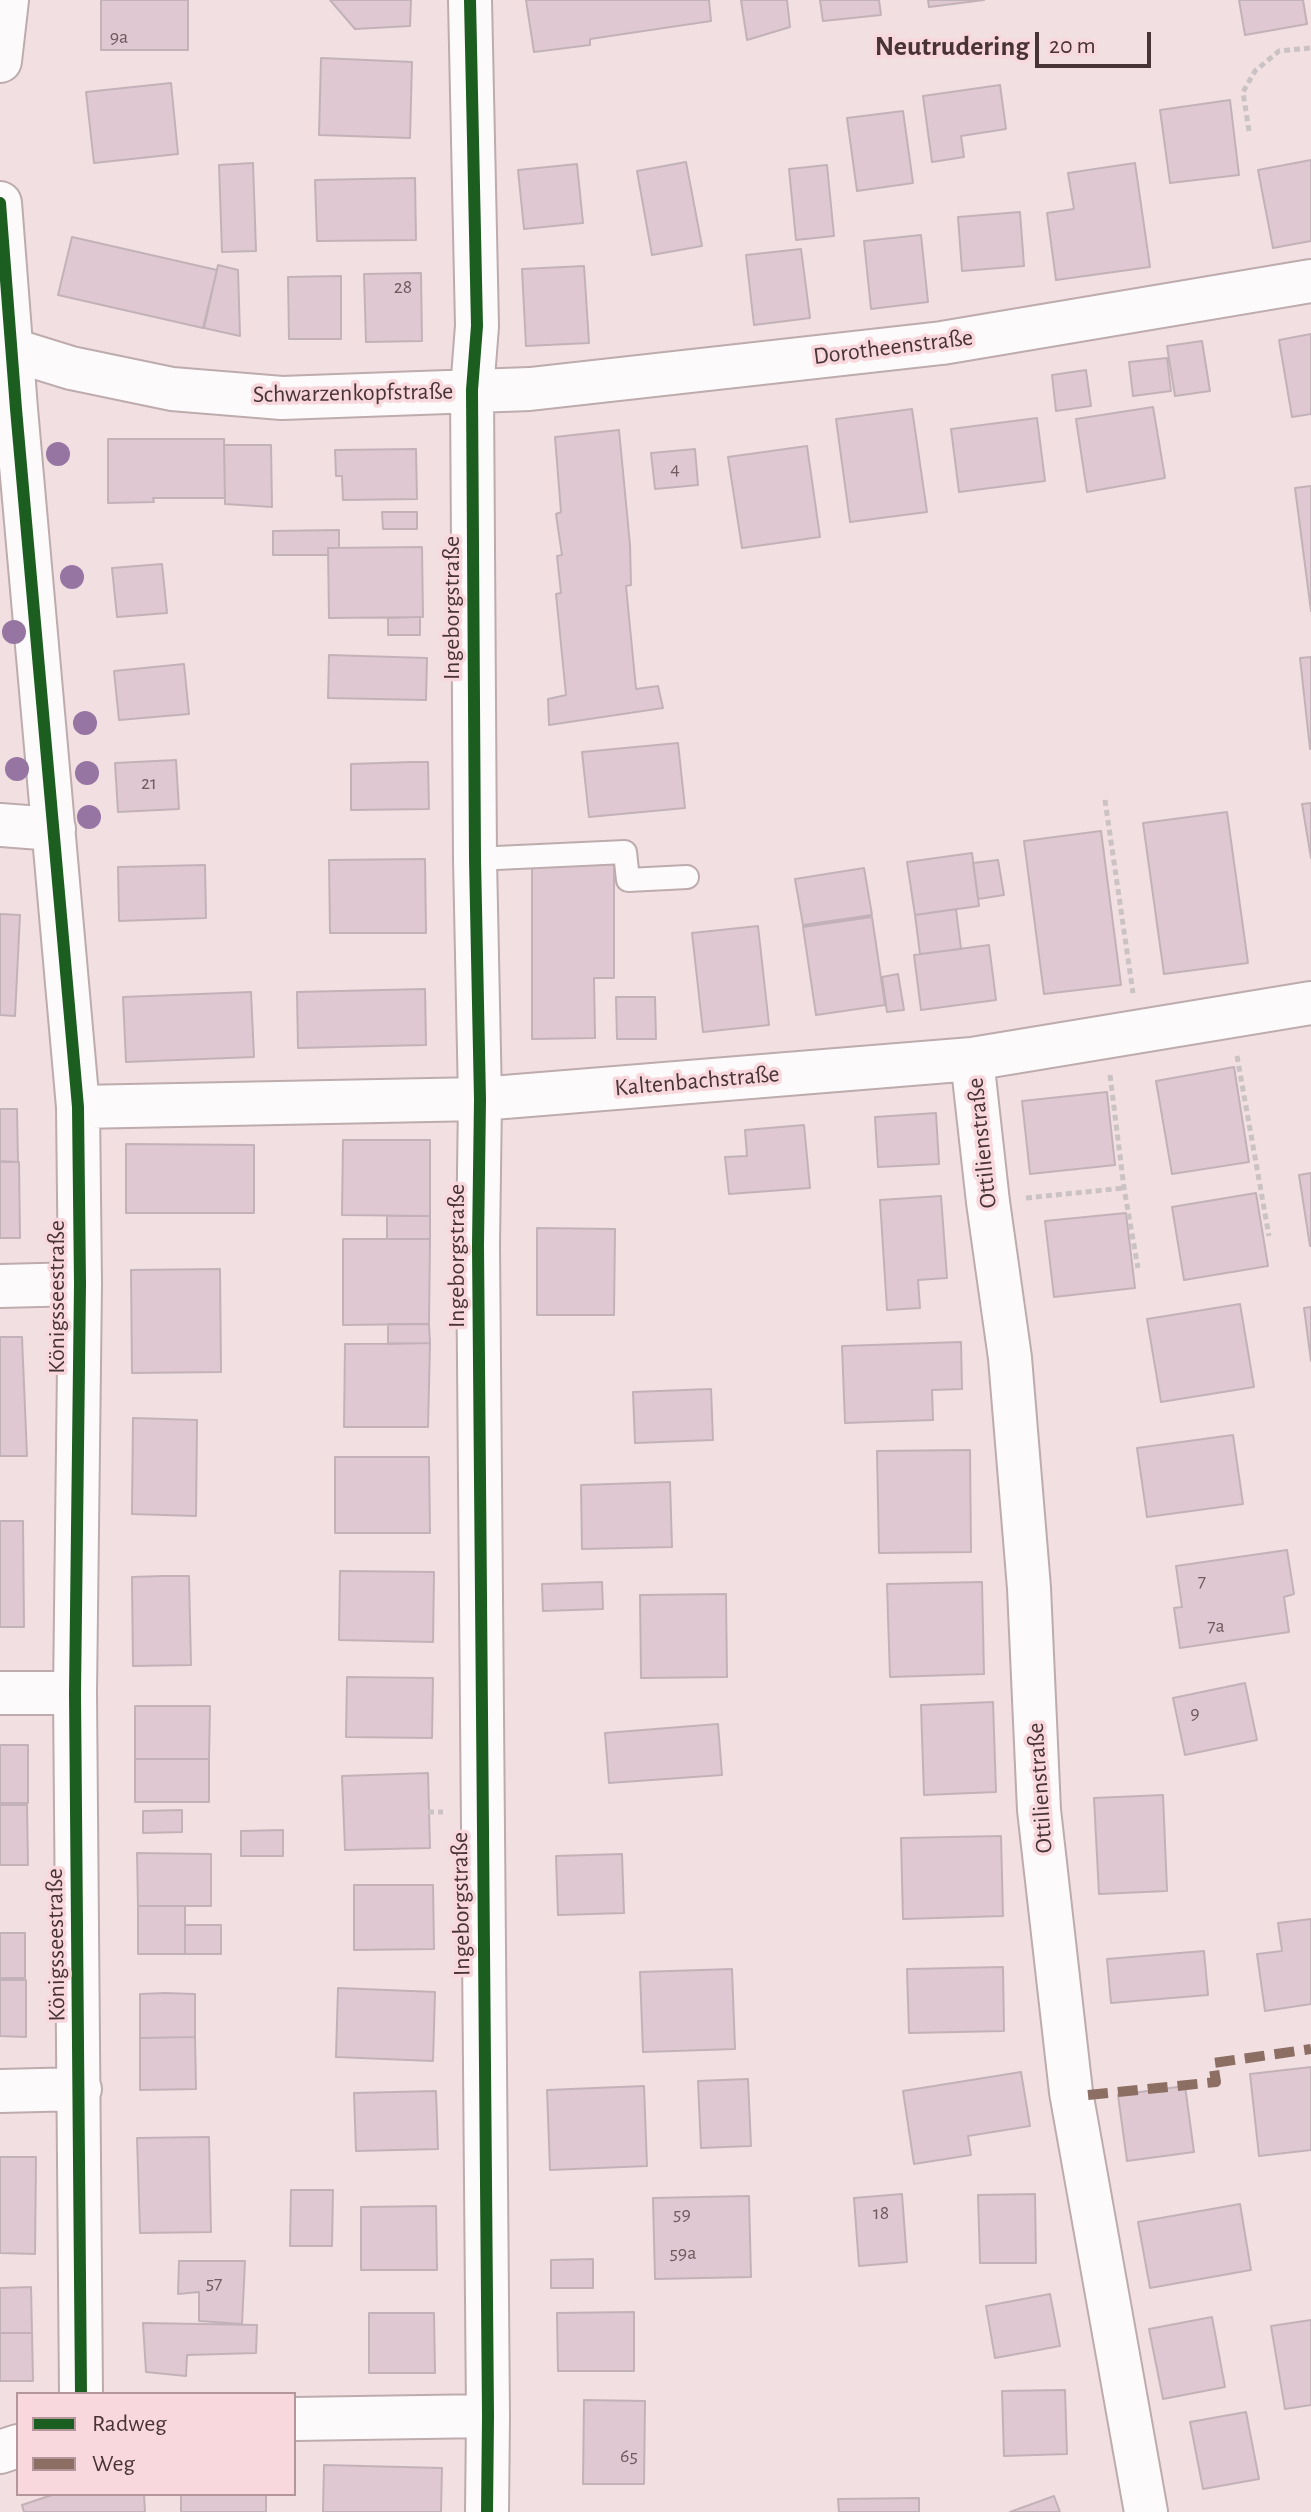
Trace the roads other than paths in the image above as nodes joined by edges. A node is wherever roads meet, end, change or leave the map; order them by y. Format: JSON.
{"nodes":[{"id":1,"x":7,"y":0,"type":"edge"},
{"id":2,"x":470,"y":0,"type":"edge"},
{"id":3,"x":0,"y":61,"type":"edge"},
{"id":4,"x":0,"y":203,"type":"edge"},
{"id":5,"x":1311,"y":281,"type":"edge"},
{"id":6,"x":6,"y":348,"type":"edge"},
{"id":7,"x":472,"y":390,"type":"junction"},
{"id":8,"x":0,"y":825,"type":"edge"},
{"id":9,"x":54,"y":829,"type":"junction"},
{"id":10,"x":475,"y":859,"type":"junction"},
{"id":11,"x":687,"y":877,"type":"dead end"},
{"id":12,"x":1311,"y":1003,"type":"edge"},
{"id":13,"x":972,"y":1059,"type":"junction"},
{"id":14,"x":480,"y":1099,"type":"junction"},
{"id":15,"x":78,"y":1107,"type":"junction"},
{"id":16,"x":80,"y":1284,"type":"junction"},
{"id":17,"x":0,"y":1286,"type":"edge"},
{"id":18,"x":0,"y":1693,"type":"edge"},
{"id":19,"x":75,"y":1693,"type":"junction"},
{"id":20,"x":80,"y":2089,"type":"junction"},
{"id":21,"x":0,"y":2091,"type":"edge"},
{"id":22,"x":81,"y":2392,"type":"edge"},
{"id":23,"x":488,"y":2416,"type":"junction"},
{"id":24,"x":296,"y":2419,"type":"edge"},
{"id":25,"x":487,"y":2512,"type":"edge"},
{"id":26,"x":1146,"y":2512,"type":"edge"}],
"edges":[{"from":1,"to":3,"type":"street"},
{"from":2,"to":7,"type":"street","name":"Ingeborgstraße"},
{"from":4,"to":6,"type":"street","name":"Königsseestraße"},
{"from":5,"to":7,"type":"street","name":"Dorotheenstraße"},
{"from":6,"to":7,"type":"street","name":"Schwarzenkopfstraße"},
{"from":6,"to":9,"type":"street","name":"Königsseestraße"},
{"from":7,"to":10,"type":"street","name":"Ingeborgstraße"},
{"from":8,"to":9,"type":"street"},
{"from":9,"to":15,"type":"street","name":"Königsseestraße"},
{"from":10,"to":11,"type":"lane"},
{"from":10,"to":14,"type":"street","name":"Ingeborgstraße"},
{"from":12,"to":13,"type":"street","name":"Kaltenbachstraße"},
{"from":13,"to":14,"type":"street","name":"Kaltenbachstraße"},
{"from":13,"to":26,"type":"street","name":"Ottilienstraße"},
{"from":14,"to":15,"type":"street","name":"Kaltenbachstraße"},
{"from":14,"to":23,"type":"street","name":"Ingeborgstraße"},
{"from":15,"to":16,"type":"street","name":"Königsseestraße"},
{"from":16,"to":17,"type":"street"},
{"from":16,"to":19,"type":"street","name":"Königsseestraße"},
{"from":18,"to":19,"type":"street"},
{"from":19,"to":20,"type":"street","name":"Königsseestraße"},
{"from":20,"to":21,"type":"street"},
{"from":20,"to":22,"type":"street","name":"Königsseestraße"},
{"from":23,"to":24,"type":"street"},
{"from":23,"to":25,"type":"street","name":"Ingeborgstraße"}]}
